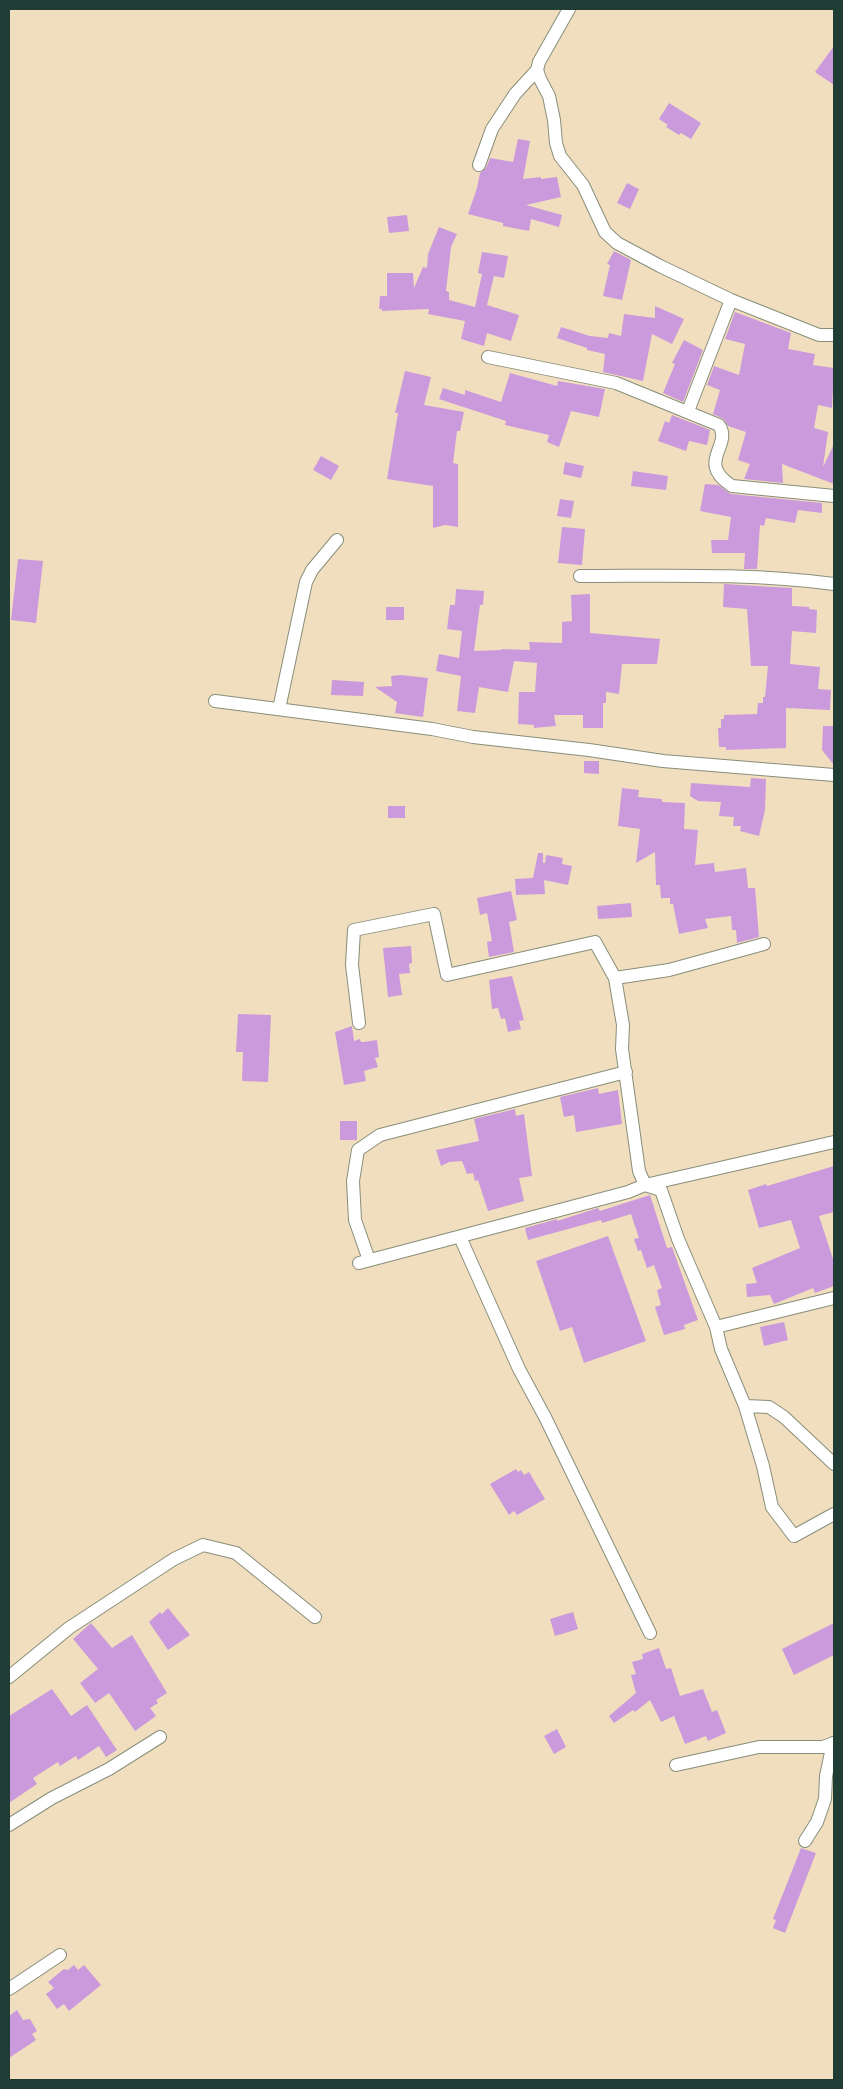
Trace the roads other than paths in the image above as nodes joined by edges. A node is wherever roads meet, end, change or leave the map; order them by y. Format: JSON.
{"nodes":[{"id":1,"x":569,"y":9,"type":"edge"},
{"id":2,"x":537,"y":70,"type":"junction"},
{"id":3,"x":479,"y":165,"type":"dead end"},
{"id":4,"x":731,"y":300,"type":"junction"},
{"id":5,"x":834,"y":335,"type":"edge"},
{"id":6,"x":488,"y":357,"type":"dead end"},
{"id":7,"x":688,"y":411,"type":"junction"},
{"id":8,"x":834,"y":496,"type":"edge"},
{"id":9,"x":337,"y":540,"type":"dead end"},
{"id":10,"x":580,"y":576,"type":"dead end"},
{"id":11,"x":834,"y":584,"type":"edge"},
{"id":12,"x":215,"y":701,"type":"dead end"},
{"id":13,"x":279,"y":709,"type":"junction"},
{"id":14,"x":834,"y":775,"type":"edge"},
{"id":15,"x":764,"y":944,"type":"dead end"},
{"id":16,"x":615,"y":978,"type":"junction"},
{"id":17,"x":358,"y":1022,"type":"dead end"},
{"id":18,"x":626,"y":1072,"type":"junction"},
{"id":19,"x":834,"y":1142,"type":"edge"},
{"id":20,"x":645,"y":1185,"type":"junction"},
{"id":21,"x":460,"y":1237,"type":"junction"},
{"id":22,"x":834,"y":1298,"type":"edge"},
{"id":23,"x":716,"y":1327,"type":"junction"},
{"id":24,"x":745,"y":1406,"type":"junction"},
{"id":25,"x":834,"y":1464,"type":"edge"},
{"id":26,"x":834,"y":1514,"type":"edge"},
{"id":27,"x":315,"y":1618,"type":"dead end"},
{"id":28,"x":650,"y":1633,"type":"dead end"},
{"id":29,"x":9,"y":1677,"type":"edge"},
{"id":30,"x":160,"y":1737,"type":"dead end"},
{"id":31,"x":834,"y":1743,"type":"edge"},
{"id":32,"x":676,"y":1765,"type":"dead end"},
{"id":33,"x":9,"y":1825,"type":"edge"},
{"id":34,"x":805,"y":1841,"type":"dead end"},
{"id":35,"x":60,"y":1955,"type":"dead end"},
{"id":36,"x":9,"y":1989,"type":"edge"}],
"edges":[{"from":1,"to":2,"type":"street"},
{"from":2,"to":3,"type":"street"},
{"from":2,"to":4,"type":"street"},
{"from":4,"to":5,"type":"street"},
{"from":4,"to":7,"type":"street"},
{"from":6,"to":7,"type":"street"},
{"from":7,"to":8,"type":"street"},
{"from":9,"to":13,"type":"street"},
{"from":10,"to":11,"type":"street"},
{"from":12,"to":13,"type":"street"},
{"from":13,"to":14,"type":"street"},
{"from":15,"to":16,"type":"street"},
{"from":16,"to":17,"type":"street"},
{"from":16,"to":18,"type":"street"},
{"from":18,"to":20,"type":"street"},
{"from":18,"to":21,"type":"street"},
{"from":19,"to":20,"type":"street"},
{"from":20,"to":21,"type":"street"},
{"from":20,"to":23,"type":"street"},
{"from":21,"to":28,"type":"street"},
{"from":22,"to":23,"type":"street"},
{"from":23,"to":24,"type":"street"},
{"from":24,"to":25,"type":"street"},
{"from":24,"to":26,"type":"street"},
{"from":27,"to":29,"type":"street"},
{"from":30,"to":33,"type":"street"},
{"from":31,"to":32,"type":"street"},
{"from":31,"to":34,"type":"street"},
{"from":35,"to":36,"type":"street"}]}
